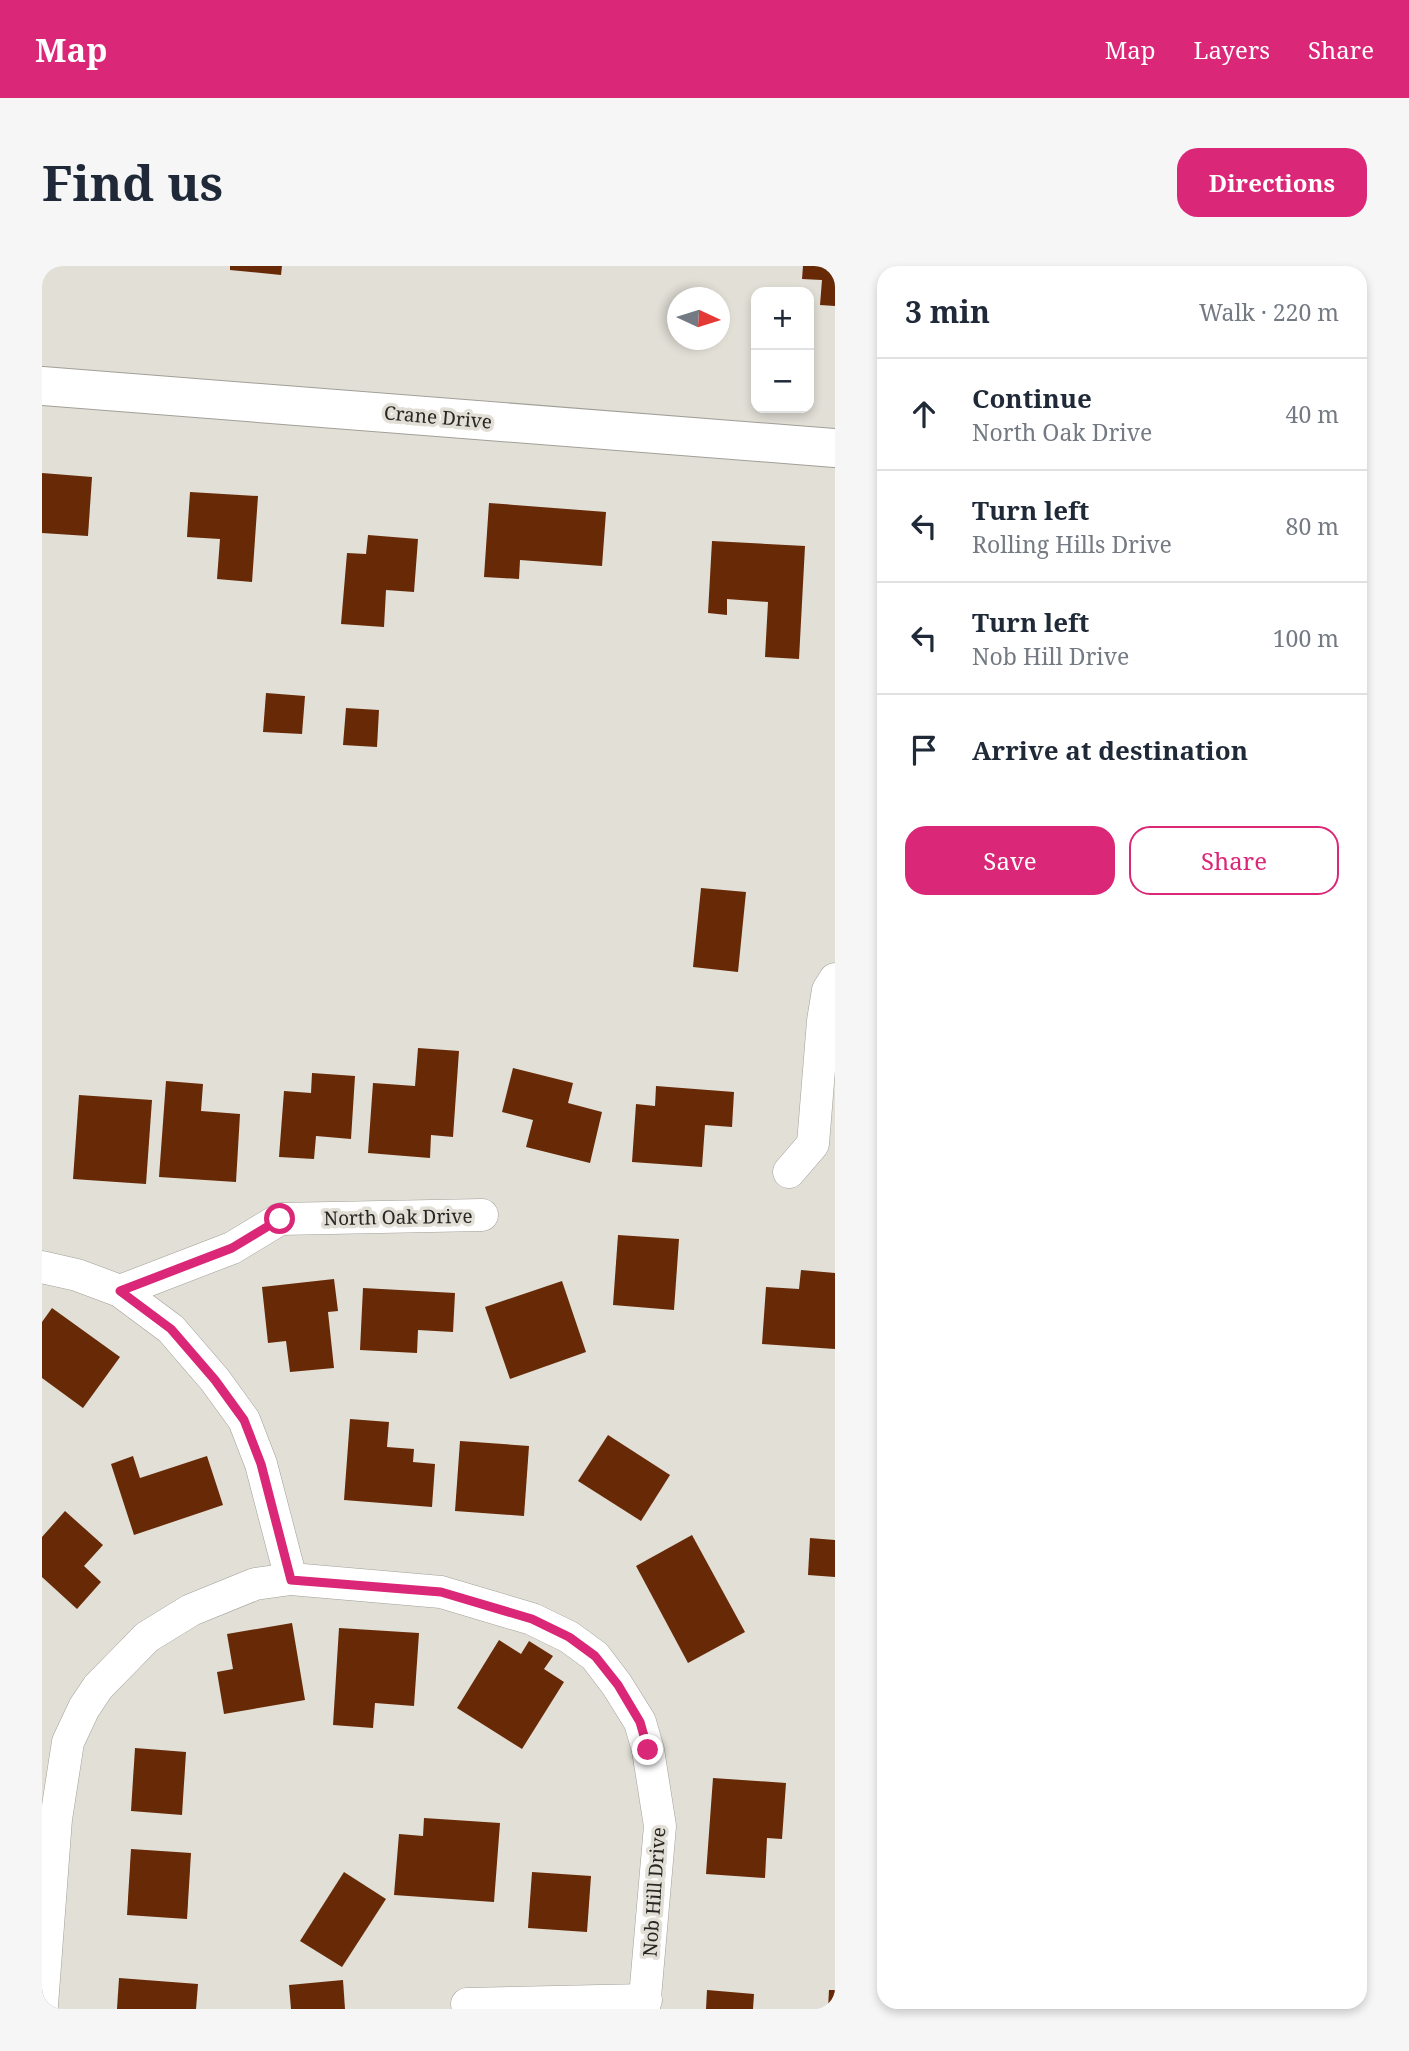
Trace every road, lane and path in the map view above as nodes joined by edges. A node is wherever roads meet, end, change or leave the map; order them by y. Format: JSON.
{"nodes":[{"id":1,"x":42,"y":386,"type":"edge"},
{"id":2,"x":835,"y":449,"type":"edge"},
{"id":3,"x":835,"y":979,"type":"edge"},
{"id":4,"x":789,"y":1172,"type":"dead end"},
{"id":5,"x":482,"y":1215,"type":"dead end"},
{"id":6,"x":42,"y":1267,"type":"edge"},
{"id":7,"x":120,"y":1291,"type":"junction"},
{"id":8,"x":291,"y":1580,"type":"junction"},
{"id":9,"x":467,"y":2004,"type":"dead end"},
{"id":10,"x":645,"y":2004,"type":"edge"},
{"id":11,"x":42,"y":2005,"type":"edge"}],
"edges":[{"from":1,"to":2,"type":"street","name":"Crane Drive"},
{"from":3,"to":4,"type":"street"},
{"from":5,"to":7,"type":"street","name":"North Oak Drive"},
{"from":6,"to":7,"type":"street"},
{"from":7,"to":8,"type":"street"},
{"from":8,"to":10,"type":"street","name":"Nob Hill Drive"},
{"from":8,"to":11,"type":"street","name":"Nob Hill Drive"},
{"from":9,"to":10,"type":"street"}]}
